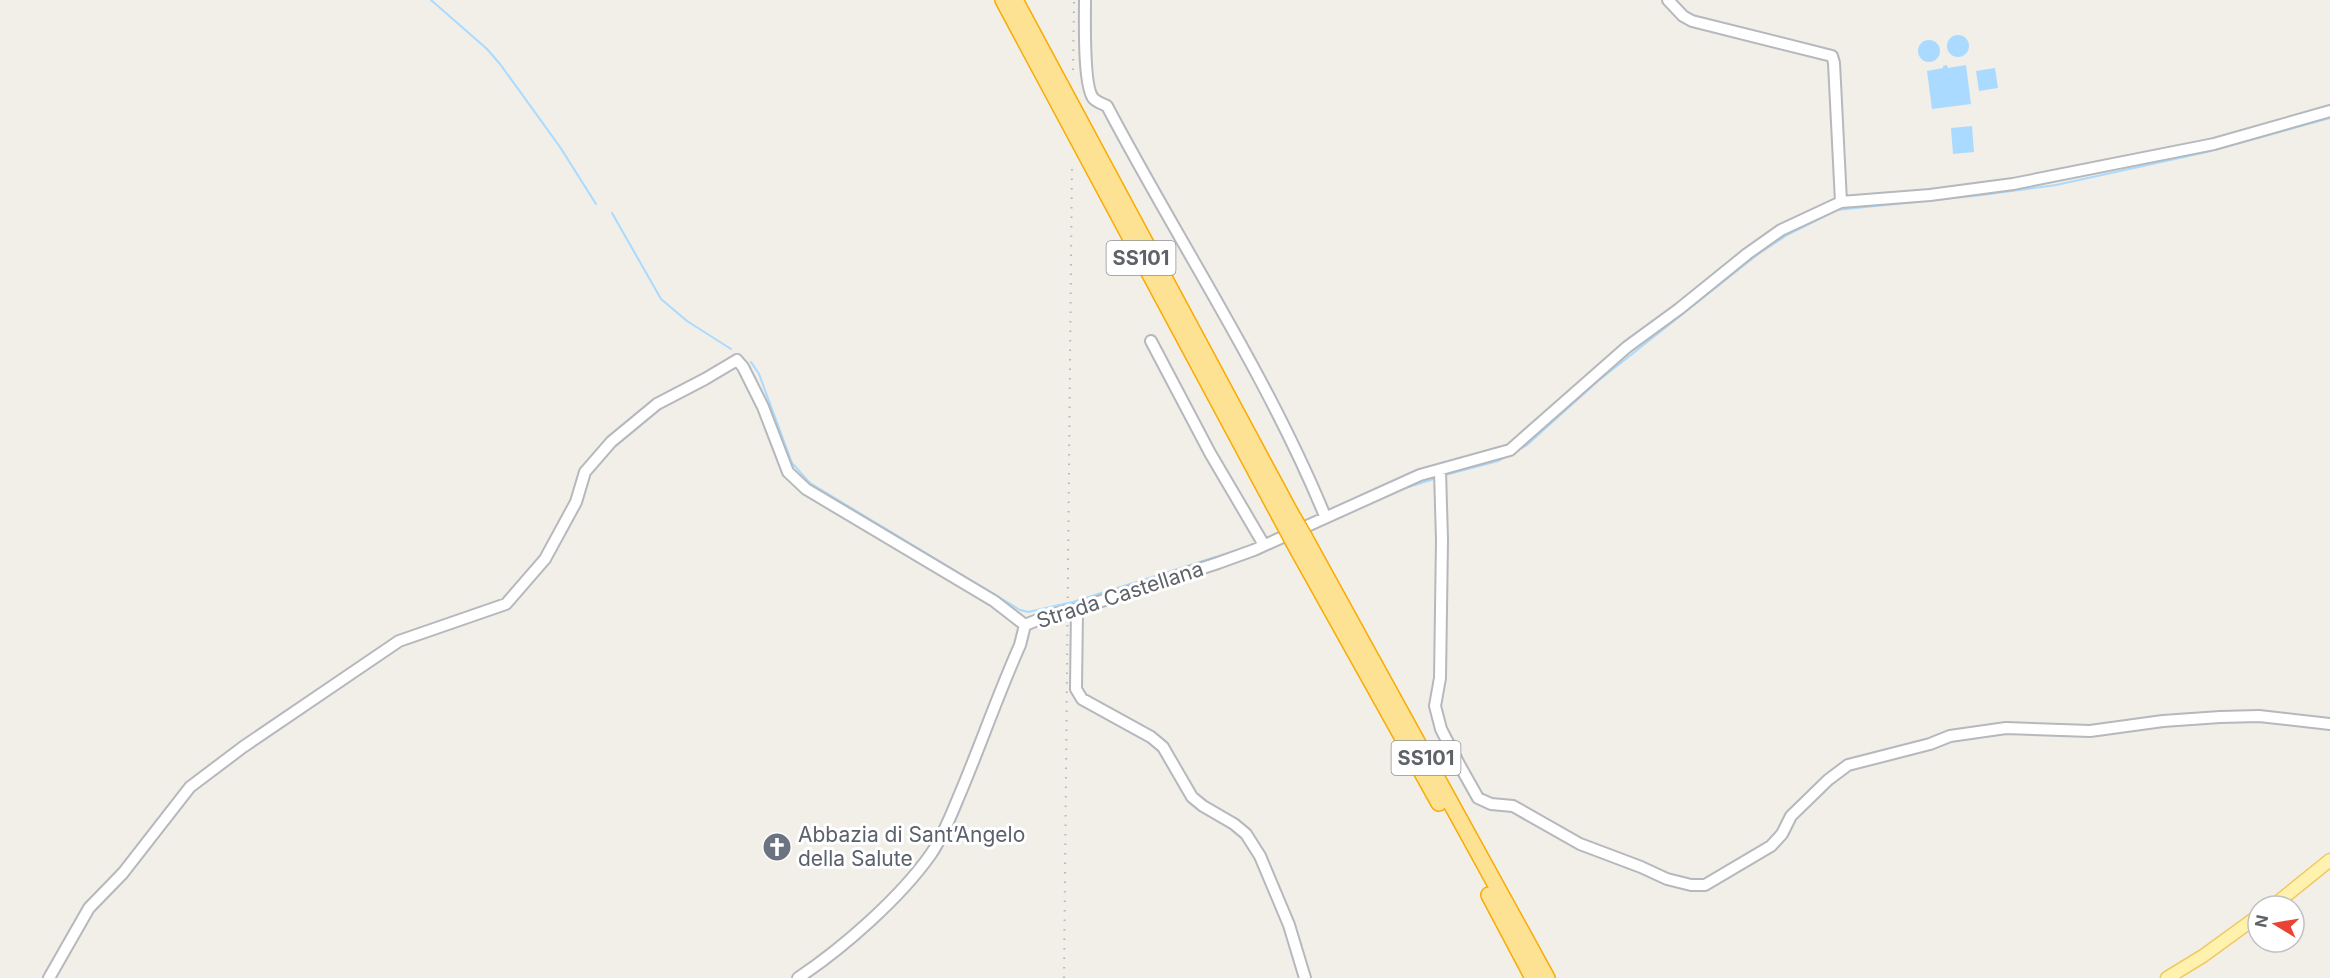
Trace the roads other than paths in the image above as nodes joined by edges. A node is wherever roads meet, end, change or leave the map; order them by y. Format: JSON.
{"nodes":[{"id":1,"x":1003,"y":0,"type":"edge"},
{"id":2,"x":1015,"y":0,"type":"edge"},
{"id":3,"x":1085,"y":0,"type":"edge"},
{"id":4,"x":1668,"y":0,"type":"edge"},
{"id":5,"x":2330,"y":111,"type":"edge"},
{"id":6,"x":1841,"y":202,"type":"junction"},
{"id":7,"x":1150,"y":341,"type":"dead end"},
{"id":8,"x":1441,"y":476,"type":"junction"},
{"id":9,"x":1285,"y":513,"type":"junction"},
{"id":10,"x":1325,"y":516,"type":"junction"},
{"id":11,"x":1300,"y":541,"type":"junction"},
{"id":12,"x":1264,"y":545,"type":"junction"},
{"id":13,"x":1077,"y":609,"type":"junction"},
{"id":14,"x":1025,"y":625,"type":"junction"},
{"id":15,"x":2330,"y":724,"type":"edge"},
{"id":16,"x":2330,"y":860,"type":"edge"},
{"id":17,"x":2287,"y":894,"type":"edge"},
{"id":18,"x":2246,"y":925,"type":"edge"},
{"id":19,"x":1523,"y":958,"type":"junction"},
{"id":20,"x":49,"y":978,"type":"edge"},
{"id":21,"x":798,"y":978,"type":"edge"},
{"id":22,"x":1305,"y":978,"type":"edge"},
{"id":23,"x":1525,"y":978,"type":"edge"},
{"id":24,"x":1533,"y":978,"type":"edge"},
{"id":25,"x":1547,"y":978,"type":"edge"},
{"id":26,"x":2167,"y":978,"type":"edge"}],
"edges":[{"from":1,"to":9,"type":"highway","number":"SS101"},
{"from":2,"to":9,"type":"highway","number":"SS101"},
{"from":3,"to":10,"type":"street"},
{"from":4,"to":6,"type":"street"},
{"from":5,"to":6,"type":"street"},
{"from":6,"to":8,"type":"street","name":"Strada Castellana"},
{"from":7,"to":12,"type":"street"},
{"from":8,"to":10,"type":"street","name":"Strada Castellana"},
{"from":8,"to":15,"type":"street"},
{"from":9,"to":11,"type":"highway","number":"SS101","bridge":true},
{"from":10,"to":12,"type":"street","name":"Strada Castellana"},
{"from":11,"to":19,"type":"highway","number":"SS101"},
{"from":11,"to":25,"type":"highway","number":"SS101"},
{"from":12,"to":13,"type":"street","name":"Strada Castellana"},
{"from":13,"to":14,"type":"street","name":"Strada Castellana"},
{"from":13,"to":22,"type":"street"},
{"from":14,"to":20,"type":"street"},
{"from":14,"to":21,"type":"street","name":"Strada Castellana"},
{"from":16,"to":17,"type":"main road"},
{"from":18,"to":26,"type":"main road"},
{"from":19,"to":23,"type":"highway"},
{"from":19,"to":24,"type":"highway","number":"SS101"}]}
